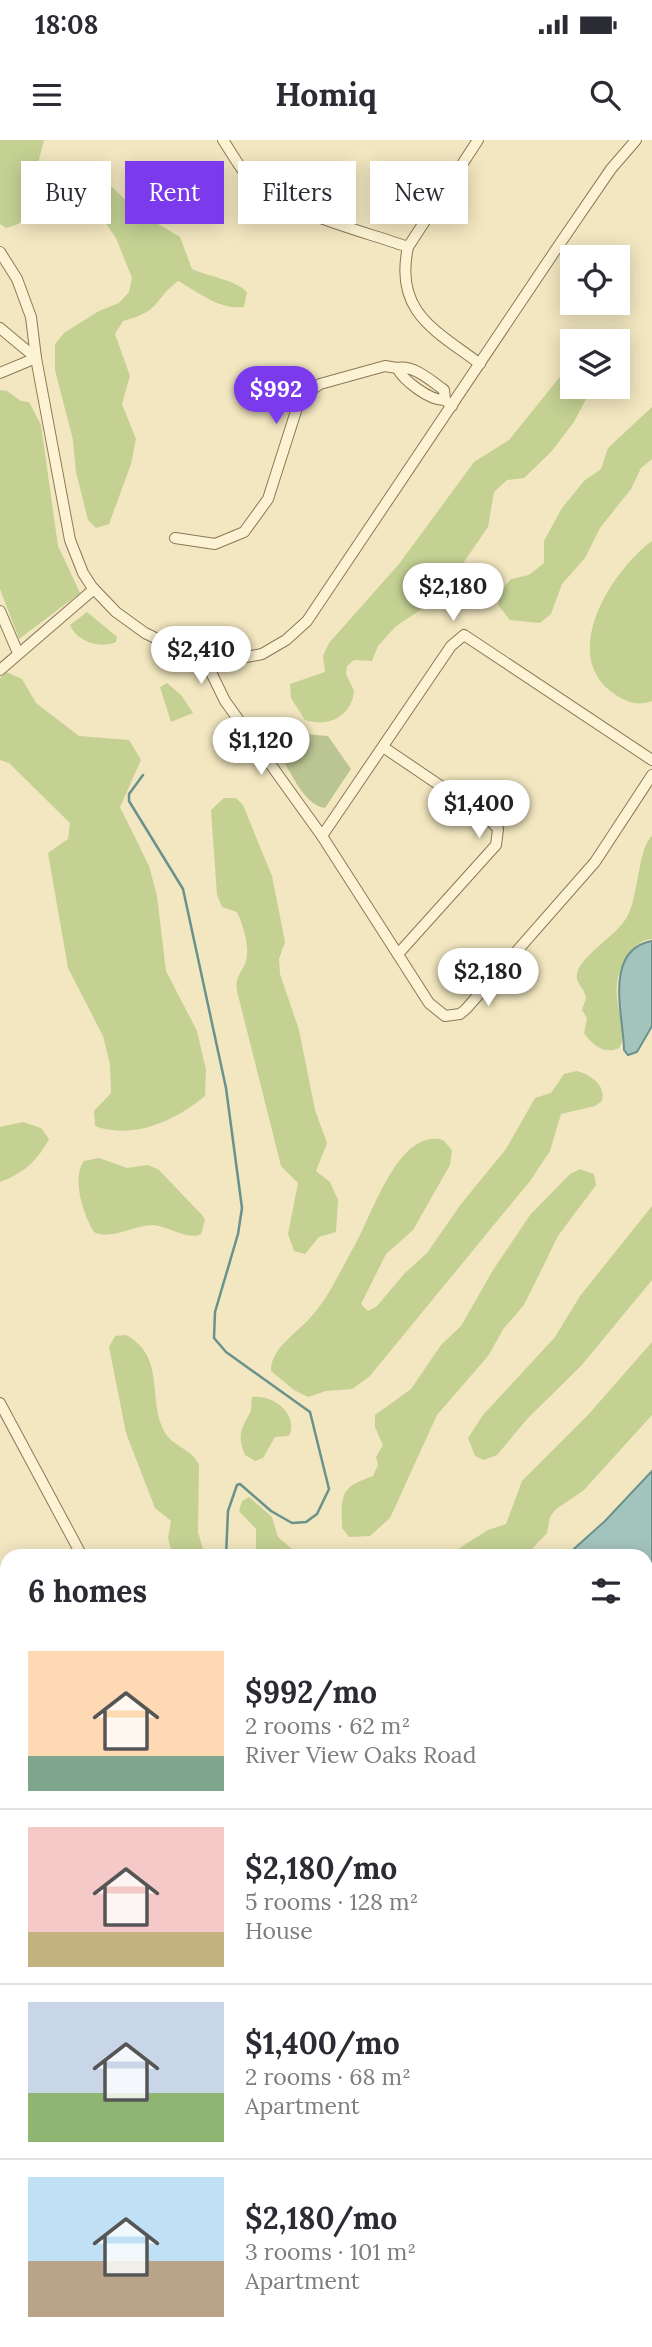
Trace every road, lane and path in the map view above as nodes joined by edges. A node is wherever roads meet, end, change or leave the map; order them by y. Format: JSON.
{"nodes":[{"id":1,"x":223,"y":140,"type":"edge"},
{"id":2,"x":478,"y":140,"type":"edge"},
{"id":3,"x":636,"y":140,"type":"edge"},
{"id":4,"x":408,"y":247,"type":"junction"},
{"id":5,"x":0,"y":252,"type":"edge"},
{"id":6,"x":0,"y":328,"type":"edge"},
{"id":7,"x":36,"y":358,"type":"junction"},
{"id":8,"x":480,"y":364,"type":"junction"},
{"id":9,"x":0,"y":373,"type":"edge"},
{"id":10,"x":449,"y":403,"type":"junction"},
{"id":11,"x":175,"y":538,"type":"dead end"},
{"id":12,"x":94,"y":589,"type":"junction"},
{"id":13,"x":0,"y":611,"type":"edge"},
{"id":14,"x":18,"y":653,"type":"junction"},
{"id":15,"x":204,"y":658,"type":"junction"},
{"id":16,"x":0,"y":670,"type":"edge"},
{"id":17,"x":383,"y":747,"type":"junction"},
{"id":18,"x":652,"y":760,"type":"edge"},
{"id":19,"x":652,"y":775,"type":"edge"},
{"id":20,"x":322,"y":836,"type":"junction"},
{"id":21,"x":398,"y":954,"type":"junction"},
{"id":22,"x":0,"y":1403,"type":"edge"},
{"id":23,"x":78,"y":1549,"type":"edge"}],
"edges":[{"from":1,"to":4,"type":"street"},
{"from":2,"to":4,"type":"street"},
{"from":3,"to":8,"type":"street"},
{"from":4,"to":8,"type":"street"},
{"from":5,"to":7,"type":"street"},
{"from":6,"to":7,"type":"street"},
{"from":7,"to":9,"type":"street"},
{"from":7,"to":12,"type":"street"},
{"from":8,"to":10,"type":"street"},
{"from":10,"to":11,"type":"street"},
{"from":10,"to":15,"type":"street"},
{"from":12,"to":14,"type":"street"},
{"from":12,"to":15,"type":"street"},
{"from":13,"to":14,"type":"street"},
{"from":14,"to":16,"type":"street"},
{"from":15,"to":20,"type":"street"},
{"from":17,"to":18,"type":"street"},
{"from":17,"to":20,"type":"street"},
{"from":17,"to":21,"type":"street"},
{"from":19,"to":21,"type":"street"},
{"from":20,"to":21,"type":"street"},
{"from":22,"to":23,"type":"street"}]}
